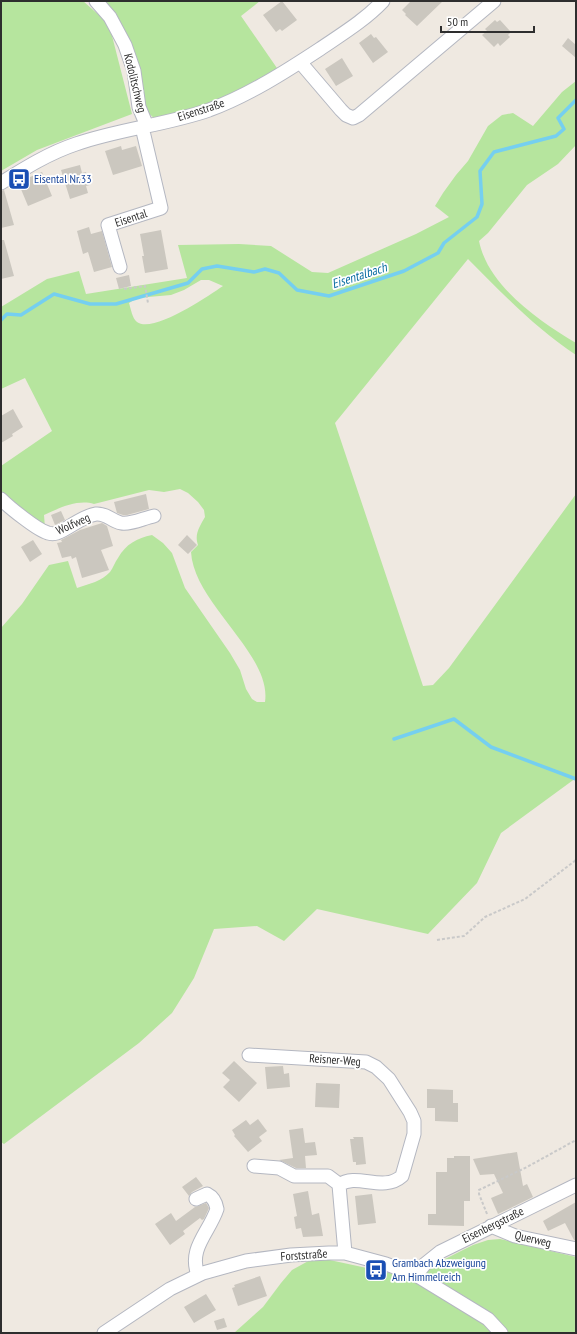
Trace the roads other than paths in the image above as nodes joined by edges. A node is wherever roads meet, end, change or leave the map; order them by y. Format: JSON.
{"nodes":[{"id":1,"x":96,"y":1,"type":"edge"},
{"id":2,"x":383,"y":1,"type":"edge"},
{"id":3,"x":494,"y":1,"type":"edge"},
{"id":4,"x":300,"y":62,"type":"junction"},
{"id":5,"x":144,"y":126,"type":"junction"},
{"id":6,"x":1,"y":183,"type":"edge"},
{"id":7,"x":120,"y":267,"type":"dead end"},
{"id":8,"x":1,"y":499,"type":"edge"},
{"id":9,"x":154,"y":516,"type":"dead end"},
{"id":10,"x":249,"y":1055,"type":"dead end"},
{"id":11,"x":254,"y":1166,"type":"dead end"},
{"id":12,"x":576,"y":1185,"type":"edge"},
{"id":13,"x":339,"y":1186,"type":"junction"},
{"id":14,"x":196,"y":1199,"type":"dead end"},
{"id":15,"x":491,"y":1226,"type":"junction"},
{"id":16,"x":576,"y":1250,"type":"edge"},
{"id":17,"x":346,"y":1254,"type":"junction"},
{"id":18,"x":198,"y":1275,"type":"junction"},
{"id":19,"x":416,"y":1275,"type":"junction"},
{"id":20,"x":104,"y":1333,"type":"edge"},
{"id":21,"x":501,"y":1333,"type":"edge"}],
"edges":[{"from":1,"to":5,"type":"street","name":"Kodolitschweg"},
{"from":2,"to":4,"type":"street","name":"Eisenstraße"},
{"from":3,"to":4,"type":"street"},
{"from":4,"to":5,"type":"street","name":"Eisenstraße"},
{"from":5,"to":6,"type":"street","name":"Eisenstraße"},
{"from":5,"to":7,"type":"street","name":"Eisental"},
{"from":8,"to":9,"type":"street","name":"Wolfweg"},
{"from":10,"to":13,"type":"street","name":"Reisner-Weg"},
{"from":11,"to":13,"type":"street"},
{"from":12,"to":15,"type":"street","name":"Eisenbergstraße"},
{"from":13,"to":17,"type":"street"},
{"from":14,"to":18,"type":"street"},
{"from":15,"to":16,"type":"street","name":"Querweg"},
{"from":15,"to":19,"type":"street","name":"Eisenbergstraße"},
{"from":17,"to":18,"type":"street","name":"Forststraße"},
{"from":17,"to":19,"type":"street","name":"Forststraße"},
{"from":18,"to":20,"type":"street","name":"Forststraße"},
{"from":19,"to":21,"type":"street","name":"Forststraße"}]}
